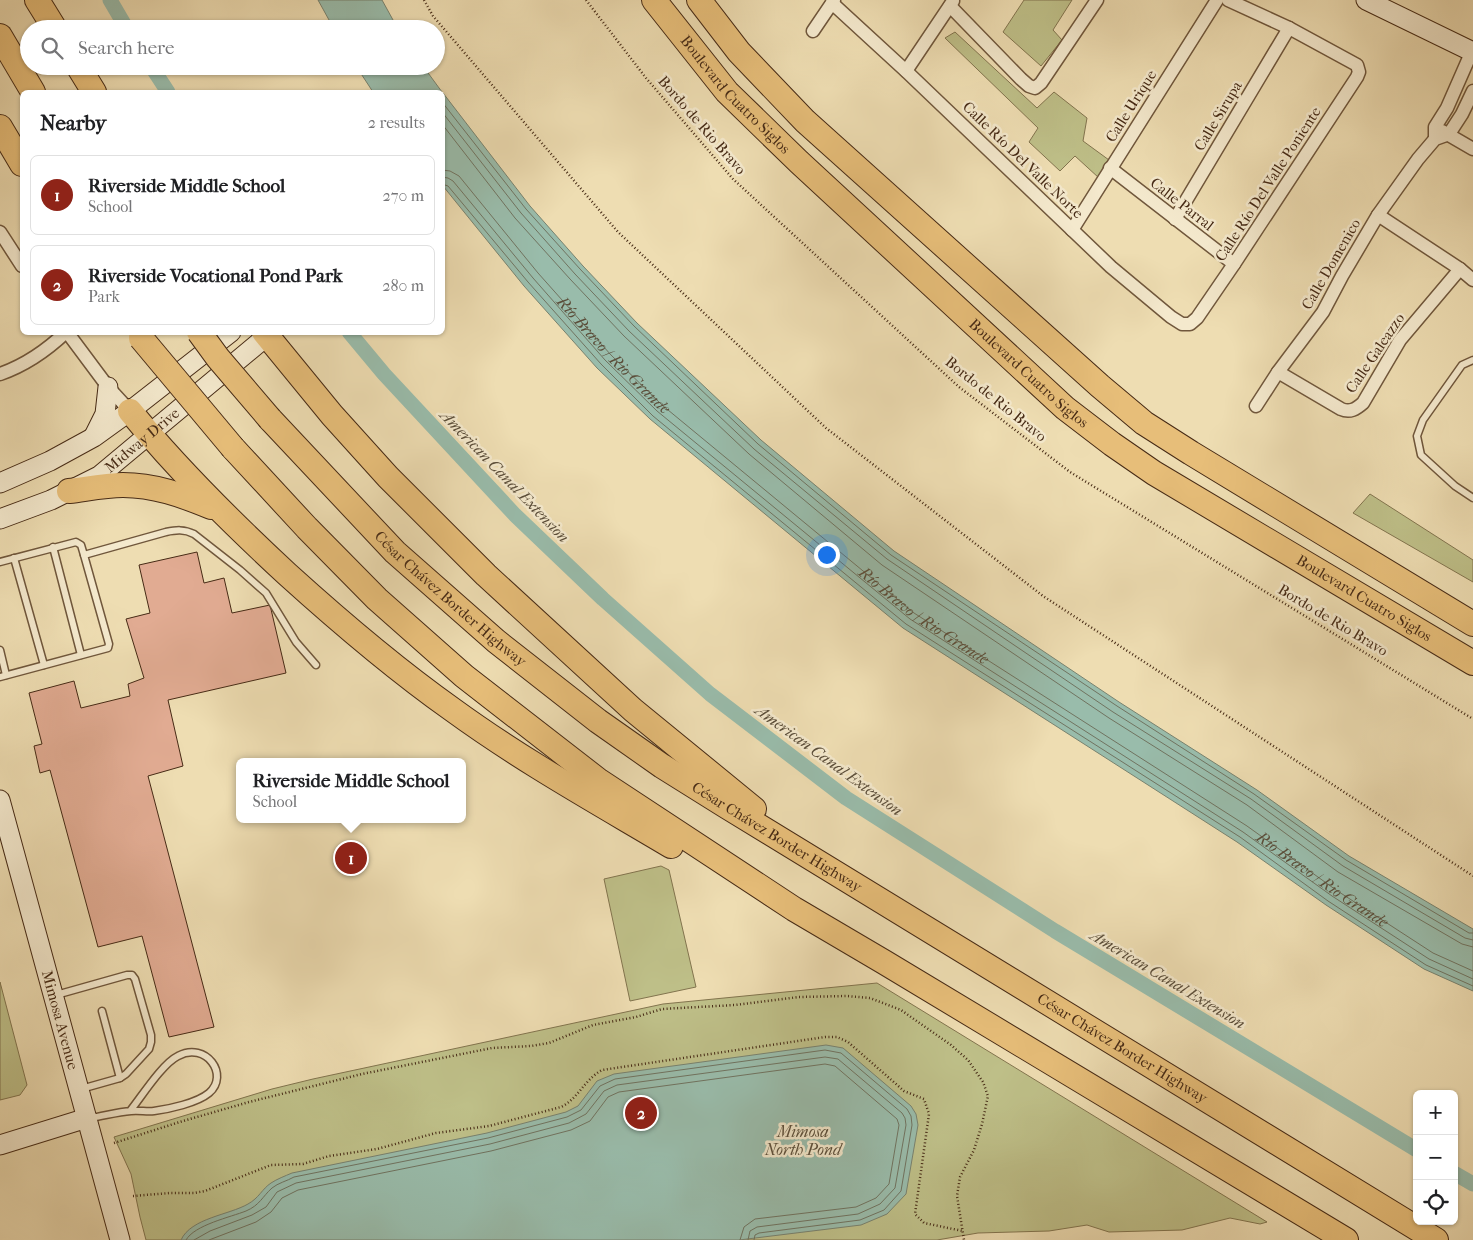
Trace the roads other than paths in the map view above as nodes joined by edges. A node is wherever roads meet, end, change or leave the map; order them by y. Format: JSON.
{"nodes":[{"id":1,"x":37,"y":0,"type":"edge"},
{"id":2,"x":654,"y":0,"type":"edge"},
{"id":3,"x":699,"y":0,"type":"edge"},
{"id":4,"x":1097,"y":0,"type":"edge"},
{"id":5,"x":1217,"y":0,"type":"edge"},
{"id":6,"x":1228,"y":0,"type":"edge"},
{"id":7,"x":1366,"y":0,"type":"edge"},
{"id":8,"x":833,"y":2,"type":"edge"},
{"id":9,"x":952,"y":3,"type":"edge"},
{"id":10,"x":1384,"y":5,"type":"edge"},
{"id":11,"x":49,"y":20,"type":"edge"},
{"id":12,"x":1289,"y":28,"type":"junction"},
{"id":13,"x":813,"y":31,"type":"dead end"},
{"id":14,"x":0,"y":36,"type":"edge"},
{"id":15,"x":1473,"y":52,"type":"edge"},
{"id":16,"x":20,"y":70,"type":"edge"},
{"id":17,"x":906,"y":71,"type":"junction"},
{"id":18,"x":23,"y":75,"type":"edge"},
{"id":19,"x":84,"y":75,"type":"edge"},
{"id":20,"x":32,"y":90,"type":"edge"},
{"id":21,"x":93,"y":90,"type":"edge"},
{"id":22,"x":1473,"y":91,"type":"edge"},
{"id":23,"x":0,"y":127,"type":"edge"},
{"id":24,"x":1435,"y":133,"type":"junction"},
{"id":25,"x":1448,"y":134,"type":"junction"},
{"id":26,"x":1473,"y":149,"type":"edge"},
{"id":27,"x":20,"y":161,"type":"edge"},
{"id":28,"x":1110,"y":168,"type":"junction"},
{"id":29,"x":1378,"y":215,"type":"junction"},
{"id":30,"x":1175,"y":219,"type":"junction"},
{"id":31,"x":1072,"y":230,"type":"junction"},
{"id":32,"x":0,"y":232,"type":"edge"},
{"id":33,"x":20,"y":263,"type":"edge"},
{"id":34,"x":1234,"y":264,"type":"junction"},
{"id":35,"x":1460,"y":269,"type":"junction"},
{"id":36,"x":1473,"y":280,"type":"edge"},
{"id":37,"x":1197,"y":318,"type":"joint"},
{"id":38,"x":63,"y":335,"type":"edge"},
{"id":39,"x":68,"y":335,"type":"edge"},
{"id":40,"x":139,"y":335,"type":"edge"},
{"id":41,"x":201,"y":335,"type":"edge"},
{"id":42,"x":226,"y":335,"type":"edge"},
{"id":43,"x":265,"y":335,"type":"edge"},
{"id":44,"x":267,"y":335,"type":"edge"},
{"id":45,"x":1473,"y":360,"type":"edge"},
{"id":46,"x":1278,"y":372,"type":"junction"},
{"id":47,"x":0,"y":374,"type":"edge"},
{"id":48,"x":108,"y":387,"type":"junction"},
{"id":49,"x":1256,"y":406,"type":"dead end"},
{"id":50,"x":130,"y":412,"type":"junction"},
{"id":51,"x":150,"y":435,"type":"junction"},
{"id":52,"x":94,"y":437,"type":"junction"},
{"id":53,"x":0,"y":483,"type":"edge"},
{"id":54,"x":69,"y":491,"type":"junction"},
{"id":55,"x":1473,"y":498,"type":"edge"},
{"id":56,"x":219,"y":510,"type":"junction"},
{"id":57,"x":0,"y":519,"type":"edge"},
{"id":58,"x":53,"y":547,"type":"junction"},
{"id":59,"x":84,"y":555,"type":"junction"},
{"id":60,"x":14,"y":558,"type":"junction"},
{"id":61,"x":0,"y":562,"type":"edge"},
{"id":62,"x":1473,"y":624,"type":"edge"},
{"id":63,"x":0,"y":650,"type":"edge"},
{"id":64,"x":81,"y":656,"type":"junction"},
{"id":65,"x":1473,"y":662,"type":"edge"},
{"id":66,"x":44,"y":665,"type":"junction"},
{"id":67,"x":316,"y":665,"type":"dead end"},
{"id":68,"x":3,"y":676,"type":"edge"},
{"id":69,"x":0,"y":800,"type":"edge"},
{"id":70,"x":844,"y":879,"type":"junction"},
{"id":71,"x":794,"y":909,"type":"junction"},
{"id":72,"x":54,"y":996,"type":"junction"},
{"id":73,"x":102,"y":1011,"type":"dead end"},
{"id":74,"x":120,"y":1078,"type":"junction"},
{"id":75,"x":80,"y":1090,"type":"junction"},
{"id":76,"x":130,"y":1111,"type":"junction"},
{"id":77,"x":87,"y":1118,"type":"junction"},
{"id":78,"x":0,"y":1145,"type":"edge"},
{"id":79,"x":120,"y":1240,"type":"edge"},
{"id":80,"x":1346,"y":1240,"type":"edge"},
{"id":81,"x":1436,"y":1240,"type":"edge"}],
"edges":[{"from":1,"to":11,"type":"highway"},
{"from":2,"to":65,"type":"highway","name":"Boulevard Cuatro Siglos"},
{"from":3,"to":62,"type":"highway","name":"Boulevard Cuatro Siglos"},
{"from":4,"to":9,"type":"street"},
{"from":5,"to":28,"type":"street","name":"Calle Urique"},
{"from":6,"to":12,"type":"street"},
{"from":7,"to":10,"type":"street"},
{"from":8,"to":13,"type":"street","name":"Calle Río Del Valle Norte"},
{"from":8,"to":17,"type":"street","name":"Calle Río Del Valle Norte"},
{"from":9,"to":17,"type":"street"},
{"from":10,"to":15,"type":"street"},
{"from":12,"to":30,"type":"street","name":"Calle Sirupa"},
{"from":12,"to":34,"type":"street","name":"Calle Río Del Valle Poniente"},
{"from":14,"to":16,"type":"highway"},
{"from":15,"to":24,"type":"street","name":"Calle Domenico"},
{"from":17,"to":31,"type":"street","name":"Calle Río Del Valle Norte"},
{"from":18,"to":20,"type":"highway"},
{"from":19,"to":21,"type":"highway"},
{"from":22,"to":25,"type":"street"},
{"from":23,"to":27,"type":"highway"},
{"from":24,"to":25,"type":"street"},
{"from":24,"to":29,"type":"street","name":"Calle Domenico"},
{"from":25,"to":26,"type":"street"},
{"from":28,"to":30,"type":"street","name":"Calle Parral"},
{"from":28,"to":31,"type":"street","name":"Calle Urique"},
{"from":29,"to":35,"type":"street"},
{"from":29,"to":46,"type":"street","name":"Calle Domenico"},
{"from":30,"to":34,"type":"street","name":"Calle Parral"},
{"from":31,"to":37,"type":"street","name":"Calle Río Del Valle Norte"},
{"from":32,"to":33,"type":"street"},
{"from":34,"to":37,"type":"street","name":"Calle Río Del Valle Poniente"},
{"from":35,"to":36,"type":"street"},
{"from":35,"to":46,"type":"street","name":"Calle Galeazzo"},
{"from":38,"to":47,"type":"street"},
{"from":39,"to":48,"type":"street"},
{"from":40,"to":71,"type":"highway","bridge":true},
{"from":41,"to":70,"type":"highway","name":"César Chávez Border Highway","bridge":true},
{"from":42,"to":50,"type":"street","name":"Midway Drive"},
{"from":43,"to":51,"type":"street","name":"Midway Drive"},
{"from":44,"to":70,"type":"highway"},
{"from":45,"to":55,"type":"lane"},
{"from":46,"to":49,"type":"street","name":"Calle Domenico"},
{"from":48,"to":50,"type":"street"},
{"from":48,"to":52,"type":"street"},
{"from":50,"to":51,"type":"highway"},
{"from":50,"to":52,"type":"street","name":"Midway Drive"},
{"from":51,"to":54,"type":"street","name":"Midway Drive"},
{"from":51,"to":56,"type":"highway"},
{"from":52,"to":53,"type":"street","name":"Midway Drive"},
{"from":54,"to":56,"type":"highway"},
{"from":54,"to":57,"type":"street","name":"Midway Drive"},
{"from":56,"to":71,"type":"highway"},
{"from":58,"to":59,"type":"lane"},
{"from":58,"to":60,"type":"lane"},
{"from":58,"to":64,"type":"lane"},
{"from":59,"to":64,"type":"lane"},
{"from":59,"to":67,"type":"lane"},
{"from":60,"to":61,"type":"lane"},
{"from":60,"to":66,"type":"lane"},
{"from":63,"to":68,"type":"lane"},
{"from":64,"to":66,"type":"lane"},
{"from":66,"to":68,"type":"lane"},
{"from":69,"to":72,"type":"street","name":"Mimosa Avenue"},
{"from":70,"to":81,"type":"highway","name":"César Chávez Border Highway"},
{"from":71,"to":80,"type":"highway"},
{"from":72,"to":74,"type":"lane"},
{"from":72,"to":75,"type":"street","name":"Mimosa Avenue"},
{"from":73,"to":74,"type":"lane"},
{"from":74,"to":75,"type":"lane"},
{"from":75,"to":77,"type":"street","name":"Mimosa Avenue"},
{"from":76,"to":76,"type":"lane"},
{"from":76,"to":77,"type":"lane"},
{"from":77,"to":78,"type":"street"},
{"from":77,"to":79,"type":"street","name":"Mimosa Avenue"}]}
